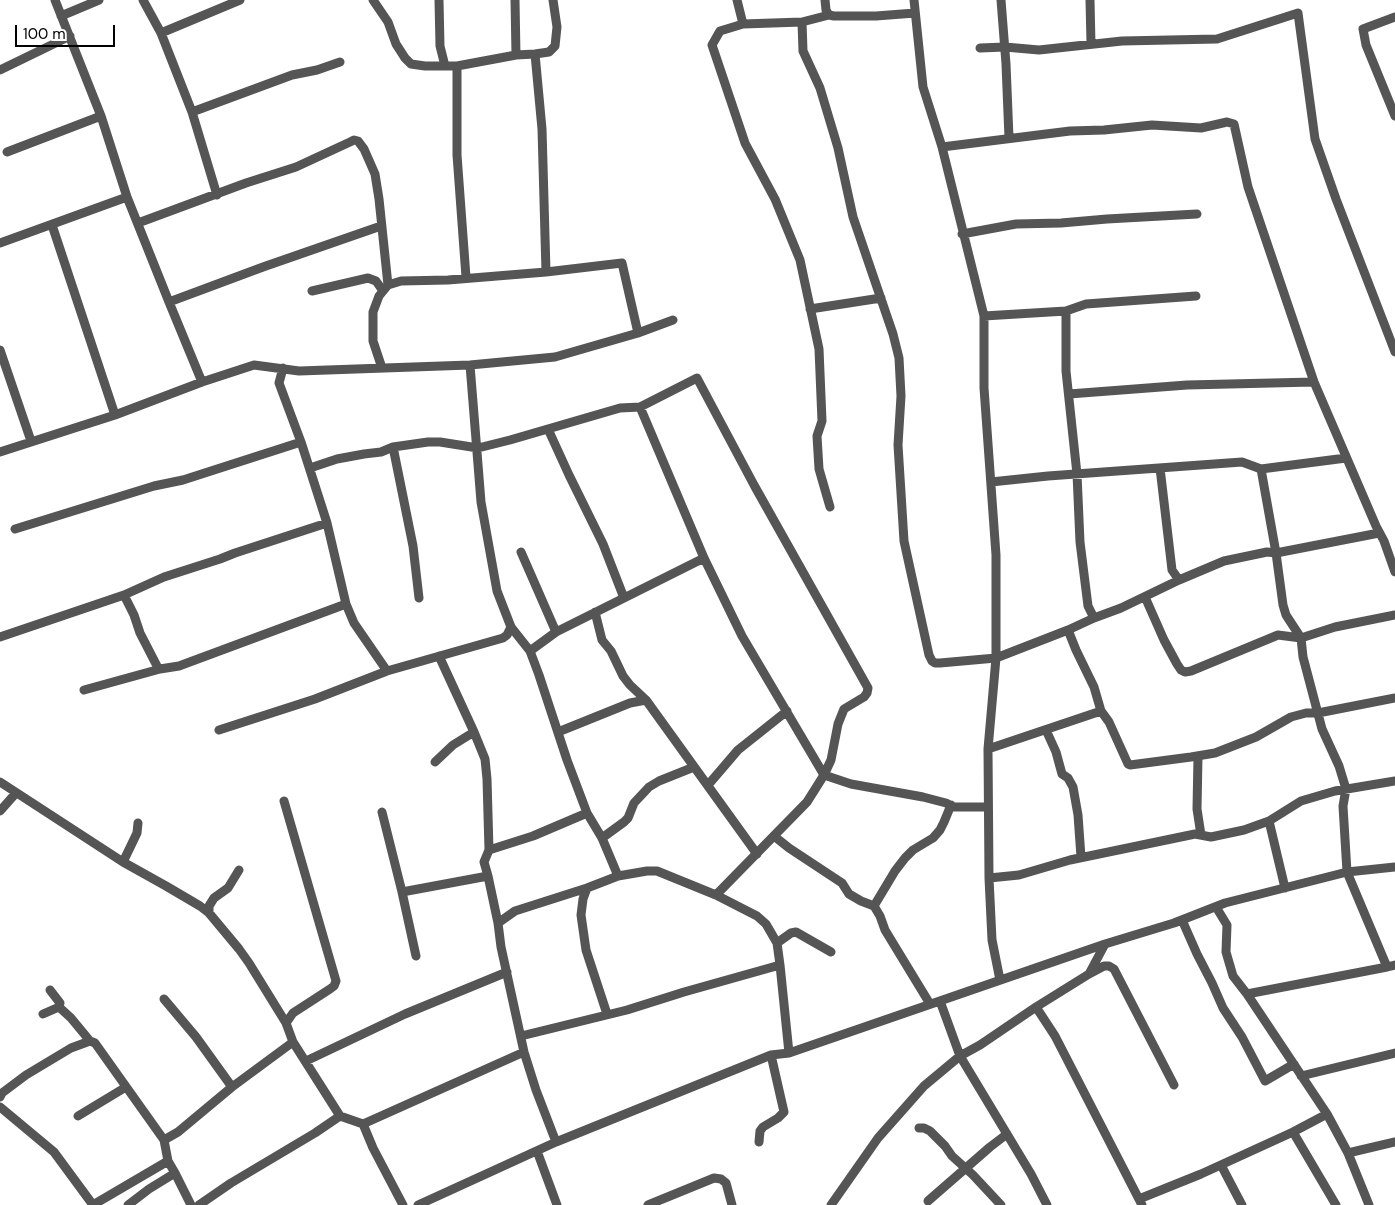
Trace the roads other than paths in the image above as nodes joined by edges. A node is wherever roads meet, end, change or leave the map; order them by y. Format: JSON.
{"nodes":[{"id":1,"x":55,"y":0,"type":"edge"},
{"id":2,"x":99,"y":0,"type":"edge"},
{"id":3,"x":143,"y":0,"type":"edge"},
{"id":4,"x":240,"y":0,"type":"edge"},
{"id":5,"x":373,"y":0,"type":"edge"},
{"id":6,"x":439,"y":0,"type":"edge"},
{"id":7,"x":514,"y":0,"type":"edge"},
{"id":8,"x":553,"y":0,"type":"edge"},
{"id":9,"x":737,"y":0,"type":"edge"},
{"id":10,"x":825,"y":0,"type":"edge"},
{"id":11,"x":914,"y":0,"type":"edge"},
{"id":12,"x":1001,"y":0,"type":"edge"},
{"id":13,"x":1090,"y":0,"type":"edge"},
{"id":14,"x":915,"y":12,"type":"junction"},
{"id":15,"x":829,"y":14,"type":"junction"},
{"id":16,"x":61,"y":16,"type":"junction"},
{"id":17,"x":1395,"y":17,"type":"edge"},
{"id":18,"x":802,"y":22,"type":"junction"},
{"id":19,"x":743,"y":24,"type":"junction"},
{"id":20,"x":161,"y":33,"type":"junction"},
{"id":21,"x":70,"y":36,"type":"junction"},
{"id":22,"x":1092,"y":44,"type":"junction"},
{"id":23,"x":1005,"y":47,"type":"junction"},
{"id":24,"x":980,"y":48,"type":"dead end"},
{"id":25,"x":535,"y":54,"type":"junction"},
{"id":26,"x":516,"y":55,"type":"junction"},
{"id":27,"x":340,"y":62,"type":"dead end"},
{"id":28,"x":445,"y":66,"type":"junction"},
{"id":29,"x":457,"y":66,"type":"junction"},
{"id":30,"x":0,"y":70,"type":"edge"},
{"id":31,"x":1394,"y":111,"type":"edge"},
{"id":32,"x":192,"y":112,"type":"junction"},
{"id":33,"x":101,"y":116,"type":"junction"},
{"id":34,"x":1009,"y":138,"type":"junction"},
{"id":35,"x":942,"y":147,"type":"junction"},
{"id":36,"x":7,"y":152,"type":"dead end"},
{"id":37,"x":217,"y":194,"type":"junction"},
{"id":38,"x":127,"y":197,"type":"junction"},
{"id":39,"x":1197,"y":214,"type":"dead end"},
{"id":40,"x":138,"y":223,"type":"junction"},
{"id":41,"x":52,"y":225,"type":"junction"},
{"id":42,"x":381,"y":226,"type":"junction"},
{"id":43,"x":962,"y":234,"type":"junction"},
{"id":44,"x":0,"y":243,"type":"edge"},
{"id":45,"x":546,"y":272,"type":"junction"},
{"id":46,"x":466,"y":278,"type":"junction"},
{"id":47,"x":385,"y":288,"type":"junction"},
{"id":48,"x":312,"y":292,"type":"dead end"},
{"id":49,"x":1196,"y":296,"type":"dead end"},
{"id":50,"x":881,"y":298,"type":"junction"},
{"id":51,"x":168,"y":302,"type":"junction"},
{"id":52,"x":810,"y":309,"type":"junction"},
{"id":53,"x":1066,"y":311,"type":"junction"},
{"id":54,"x":984,"y":316,"type":"junction"},
{"id":55,"x":673,"y":320,"type":"dead end"},
{"id":56,"x":638,"y":334,"type":"junction"},
{"id":57,"x":0,"y":350,"type":"edge"},
{"id":58,"x":1395,"y":352,"type":"edge"},
{"id":59,"x":470,"y":365,"type":"junction"},
{"id":60,"x":283,"y":368,"type":"junction"},
{"id":61,"x":382,"y":368,"type":"junction"},
{"id":62,"x":202,"y":382,"type":"junction"},
{"id":63,"x":1314,"y":382,"type":"junction"},
{"id":64,"x":1069,"y":394,"type":"junction"},
{"id":65,"x":640,"y":407,"type":"junction"},
{"id":66,"x":116,"y":415,"type":"junction"},
{"id":67,"x":548,"y":429,"type":"junction"},
{"id":68,"x":31,"y":441,"type":"junction"},
{"id":69,"x":301,"y":442,"type":"junction"},
{"id":70,"x":393,"y":447,"type":"junction"},
{"id":71,"x":478,"y":448,"type":"junction"},
{"id":72,"x":0,"y":452,"type":"edge"},
{"id":73,"x":1346,"y":458,"type":"junction"},
{"id":74,"x":310,"y":468,"type":"junction"},
{"id":75,"x":1160,"y":468,"type":"junction"},
{"id":76,"x":1261,"y":469,"type":"junction"},
{"id":77,"x":1077,"y":474,"type":"junction"},
{"id":78,"x":991,"y":482,"type":"junction"},
{"id":79,"x":830,"y":508,"type":"dead end"},
{"id":80,"x":327,"y":523,"type":"junction"},
{"id":81,"x":14,"y":529,"type":"dead end"},
{"id":82,"x":1382,"y":537,"type":"junction"},
{"id":83,"x":1395,"y":538,"type":"edge"},
{"id":84,"x":521,"y":552,"type":"dead end"},
{"id":85,"x":1276,"y":553,"type":"junction"},
{"id":86,"x":704,"y":558,"type":"junction"},
{"id":87,"x":1395,"y":572,"type":"edge"},
{"id":88,"x":1179,"y":580,"type":"junction"},
{"id":89,"x":124,"y":595,"type":"junction"},
{"id":90,"x":1145,"y":597,"type":"junction"},
{"id":91,"x":419,"y":598,"type":"dead end"},
{"id":92,"x":624,"y":598,"type":"junction"},
{"id":93,"x":346,"y":604,"type":"junction"},
{"id":94,"x":595,"y":612,"type":"junction"},
{"id":95,"x":1395,"y":615,"type":"edge"},
{"id":96,"x":1094,"y":618,"type":"junction"},
{"id":97,"x":1068,"y":630,"type":"junction"},
{"id":98,"x":511,"y":631,"type":"junction"},
{"id":99,"x":556,"y":632,"type":"junction"},
{"id":100,"x":0,"y":637,"type":"edge"},
{"id":101,"x":1301,"y":638,"type":"junction"},
{"id":102,"x":530,"y":651,"type":"junction"},
{"id":103,"x":439,"y":656,"type":"junction"},
{"id":104,"x":996,"y":658,"type":"junction"},
{"id":105,"x":160,"y":669,"type":"junction"},
{"id":106,"x":387,"y":671,"type":"junction"},
{"id":107,"x":84,"y":690,"type":"dead end"},
{"id":108,"x":1395,"y":698,"type":"edge"},
{"id":109,"x":646,"y":700,"type":"junction"},
{"id":110,"x":788,"y":711,"type":"junction"},
{"id":111,"x":1101,"y":711,"type":"junction"},
{"id":112,"x":1318,"y":713,"type":"junction"},
{"id":113,"x":220,"y":730,"type":"dead end"},
{"id":114,"x":1046,"y":730,"type":"junction"},
{"id":115,"x":474,"y":732,"type":"junction"},
{"id":116,"x":558,"y":732,"type":"junction"},
{"id":117,"x":988,"y":749,"type":"junction"},
{"id":118,"x":1198,"y":756,"type":"junction"},
{"id":119,"x":434,"y":762,"type":"dead end"},
{"id":120,"x":694,"y":768,"type":"junction"},
{"id":121,"x":824,"y":775,"type":"junction"},
{"id":122,"x":1395,"y":781,"type":"edge"},
{"id":123,"x":0,"y":782,"type":"edge"},
{"id":124,"x":708,"y":785,"type":"junction"},
{"id":125,"x":1346,"y":789,"type":"junction"},
{"id":126,"x":16,"y":793,"type":"junction"},
{"id":127,"x":284,"y":801,"type":"dead end"},
{"id":128,"x":950,"y":805,"type":"junction"},
{"id":129,"x":988,"y":807,"type":"junction"},
{"id":130,"x":0,"y":811,"type":"edge"},
{"id":131,"x":382,"y":812,"type":"dead end"},
{"id":132,"x":586,"y":813,"type":"junction"},
{"id":133,"x":1269,"y":821,"type":"junction"},
{"id":134,"x":138,"y":823,"type":"dead end"},
{"id":135,"x":1201,"y":835,"type":"junction"},
{"id":136,"x":774,"y":836,"type":"junction"},
{"id":137,"x":602,"y":838,"type":"junction"},
{"id":138,"x":489,"y":850,"type":"junction"},
{"id":139,"x":757,"y":854,"type":"junction"},
{"id":140,"x":1081,"y":857,"type":"junction"},
{"id":141,"x":123,"y":862,"type":"junction"},
{"id":142,"x":1395,"y":866,"type":"edge"},
{"id":143,"x":240,"y":870,"type":"dead end"},
{"id":144,"x":1347,"y":872,"type":"junction"},
{"id":145,"x":488,"y":876,"type":"junction"},
{"id":146,"x":618,"y":876,"type":"junction"},
{"id":147,"x":989,"y":878,"type":"junction"},
{"id":148,"x":587,"y":888,"type":"junction"},
{"id":149,"x":1285,"y":888,"type":"junction"},
{"id":150,"x":402,"y":892,"type":"junction"},
{"id":151,"x":716,"y":895,"type":"junction"},
{"id":152,"x":874,"y":906,"type":"junction"},
{"id":153,"x":1216,"y":907,"type":"junction"},
{"id":154,"x":209,"y":913,"type":"junction"},
{"id":155,"x":1182,"y":920,"type":"junction"},
{"id":156,"x":498,"y":923,"type":"junction"},
{"id":157,"x":777,"y":944,"type":"junction"},
{"id":158,"x":1105,"y":944,"type":"junction"},
{"id":159,"x":831,"y":952,"type":"dead end"},
{"id":160,"x":416,"y":956,"type":"dead end"},
{"id":161,"x":780,"y":965,"type":"junction"},
{"id":162,"x":1391,"y":966,"type":"edge"},
{"id":163,"x":507,"y":972,"type":"junction"},
{"id":164,"x":1089,"y":974,"type":"junction"},
{"id":165,"x":1000,"y":980,"type":"junction"},
{"id":166,"x":50,"y":990,"type":"dead end"},
{"id":167,"x":1247,"y":994,"type":"junction"},
{"id":168,"x":164,"y":998,"type":"dead end"},
{"id":169,"x":940,"y":1001,"type":"junction"},
{"id":170,"x":930,"y":1004,"type":"junction"},
{"id":171,"x":1036,"y":1006,"type":"junction"},
{"id":172,"x":59,"y":1007,"type":"junction"},
{"id":173,"x":43,"y":1014,"type":"dead end"},
{"id":174,"x":607,"y":1014,"type":"junction"},
{"id":175,"x":286,"y":1023,"type":"junction"},
{"id":176,"x":521,"y":1036,"type":"junction"},
{"id":177,"x":90,"y":1041,"type":"junction"},
{"id":178,"x":293,"y":1042,"type":"junction"},
{"id":179,"x":524,"y":1052,"type":"junction"},
{"id":180,"x":789,"y":1053,"type":"junction"},
{"id":181,"x":1395,"y":1053,"type":"edge"},
{"id":182,"x":771,"y":1055,"type":"junction"},
{"id":183,"x":960,"y":1056,"type":"junction"},
{"id":184,"x":306,"y":1061,"type":"junction"},
{"id":185,"x":1294,"y":1064,"type":"junction"},
{"id":186,"x":1301,"y":1076,"type":"junction"},
{"id":187,"x":1174,"y":1085,"type":"dead end"},
{"id":188,"x":126,"y":1087,"type":"junction"},
{"id":189,"x":232,"y":1087,"type":"junction"},
{"id":190,"x":0,"y":1097,"type":"edge"},
{"id":191,"x":0,"y":1107,"type":"edge"},
{"id":192,"x":1327,"y":1114,"type":"junction"},
{"id":193,"x":78,"y":1116,"type":"dead end"},
{"id":194,"x":340,"y":1116,"type":"junction"},
{"id":195,"x":363,"y":1124,"type":"junction"},
{"id":196,"x":919,"y":1128,"type":"dead end"},
{"id":197,"x":1293,"y":1132,"type":"junction"},
{"id":198,"x":1008,"y":1134,"type":"junction"},
{"id":199,"x":164,"y":1140,"type":"junction"},
{"id":200,"x":556,"y":1142,"type":"junction"},
{"id":201,"x":759,"y":1142,"type":"dead end"},
{"id":202,"x":1395,"y":1142,"type":"edge"},
{"id":203,"x":537,"y":1151,"type":"junction"},
{"id":204,"x":1348,"y":1153,"type":"junction"},
{"id":205,"x":168,"y":1162,"type":"junction"},
{"id":206,"x":1221,"y":1165,"type":"junction"},
{"id":207,"x":966,"y":1168,"type":"junction"},
{"id":208,"x":175,"y":1173,"type":"junction"},
{"id":209,"x":928,"y":1200,"type":"dead end"},
{"id":210,"x":1141,"y":1202,"type":"edge"},
{"id":211,"x":93,"y":1205,"type":"edge"},
{"id":212,"x":128,"y":1205,"type":"edge"},
{"id":213,"x":191,"y":1205,"type":"edge"},
{"id":214,"x":199,"y":1205,"type":"edge"},
{"id":215,"x":403,"y":1205,"type":"edge"},
{"id":216,"x":420,"y":1205,"type":"edge"},
{"id":217,"x":557,"y":1205,"type":"edge"},
{"id":218,"x":648,"y":1205,"type":"edge"},
{"id":219,"x":732,"y":1205,"type":"edge"},
{"id":220,"x":831,"y":1205,"type":"edge"},
{"id":221,"x":1001,"y":1205,"type":"edge"},
{"id":222,"x":1047,"y":1205,"type":"edge"},
{"id":223,"x":1242,"y":1205,"type":"edge"},
{"id":224,"x":1336,"y":1205,"type":"edge"},
{"id":225,"x":1369,"y":1205,"type":"edge"}],
"edges":[{"from":1,"to":16,"type":"street"},
{"from":2,"to":16,"type":"street"},
{"from":3,"to":20,"type":"street"},
{"from":4,"to":20,"type":"street"},
{"from":5,"to":28,"type":"street"},
{"from":6,"to":28,"type":"street"},
{"from":7,"to":26,"type":"street"},
{"from":8,"to":25,"type":"street"},
{"from":9,"to":19,"type":"street"},
{"from":10,"to":15,"type":"street"},
{"from":11,"to":14,"type":"street"},
{"from":12,"to":23,"type":"street"},
{"from":13,"to":22,"type":"street"},
{"from":14,"to":15,"type":"street"},
{"from":14,"to":35,"type":"street"},
{"from":15,"to":18,"type":"street"},
{"from":16,"to":21,"type":"street"},
{"from":17,"to":31,"type":"street"},
{"from":18,"to":19,"type":"street"},
{"from":18,"to":50,"type":"street"},
{"from":19,"to":52,"type":"street"},
{"from":20,"to":32,"type":"street"},
{"from":21,"to":30,"type":"street"},
{"from":21,"to":33,"type":"street"},
{"from":22,"to":23,"type":"street"},
{"from":22,"to":58,"type":"street"},
{"from":23,"to":24,"type":"street"},
{"from":23,"to":34,"type":"street"},
{"from":25,"to":26,"type":"street"},
{"from":25,"to":45,"type":"street"},
{"from":26,"to":29,"type":"street"},
{"from":27,"to":32,"type":"street"},
{"from":28,"to":29,"type":"street"},
{"from":29,"to":46,"type":"street"},
{"from":32,"to":37,"type":"street"},
{"from":33,"to":36,"type":"street"},
{"from":33,"to":38,"type":"street"},
{"from":34,"to":35,"type":"street"},
{"from":34,"to":63,"type":"street"},
{"from":35,"to":43,"type":"street"},
{"from":37,"to":40,"type":"street"},
{"from":37,"to":42,"type":"street"},
{"from":38,"to":40,"type":"street"},
{"from":38,"to":41,"type":"street"},
{"from":39,"to":43,"type":"street"},
{"from":40,"to":51,"type":"street"},
{"from":41,"to":44,"type":"street"},
{"from":41,"to":66,"type":"street"},
{"from":42,"to":47,"type":"street"},
{"from":42,"to":51,"type":"street"},
{"from":43,"to":54,"type":"street"},
{"from":45,"to":46,"type":"street"},
{"from":45,"to":56,"type":"street"},
{"from":46,"to":47,"type":"street"},
{"from":47,"to":48,"type":"street"},
{"from":47,"to":61,"type":"street"},
{"from":49,"to":53,"type":"street"},
{"from":50,"to":52,"type":"street"},
{"from":50,"to":104,"type":"street"},
{"from":51,"to":62,"type":"street"},
{"from":52,"to":79,"type":"street"},
{"from":53,"to":54,"type":"street"},
{"from":53,"to":64,"type":"street"},
{"from":54,"to":78,"type":"street"},
{"from":55,"to":56,"type":"street"},
{"from":56,"to":59,"type":"street"},
{"from":57,"to":68,"type":"street"},
{"from":59,"to":61,"type":"street"},
{"from":59,"to":71,"type":"street"},
{"from":60,"to":61,"type":"street"},
{"from":60,"to":62,"type":"street"},
{"from":60,"to":69,"type":"street"},
{"from":62,"to":66,"type":"street"},
{"from":63,"to":64,"type":"street"},
{"from":63,"to":73,"type":"street"},
{"from":64,"to":77,"type":"street"},
{"from":65,"to":67,"type":"street"},
{"from":65,"to":86,"type":"street"},
{"from":65,"to":121,"type":"street"},
{"from":66,"to":68,"type":"street"},
{"from":67,"to":71,"type":"street"},
{"from":67,"to":92,"type":"street"},
{"from":68,"to":72,"type":"street"},
{"from":69,"to":74,"type":"street"},
{"from":69,"to":81,"type":"street"},
{"from":70,"to":71,"type":"street"},
{"from":70,"to":74,"type":"street"},
{"from":70,"to":91,"type":"street"},
{"from":71,"to":98,"type":"street"},
{"from":73,"to":76,"type":"street"},
{"from":73,"to":82,"type":"street"},
{"from":74,"to":80,"type":"street"},
{"from":75,"to":76,"type":"street"},
{"from":75,"to":77,"type":"street"},
{"from":75,"to":88,"type":"street"},
{"from":76,"to":85,"type":"street"},
{"from":77,"to":78,"type":"street"},
{"from":77,"to":96,"type":"street"},
{"from":78,"to":104,"type":"street"},
{"from":80,"to":89,"type":"street"},
{"from":80,"to":93,"type":"street"},
{"from":82,"to":83,"type":"street"},
{"from":82,"to":85,"type":"street"},
{"from":82,"to":87,"type":"street"},
{"from":84,"to":99,"type":"street"},
{"from":85,"to":88,"type":"street"},
{"from":85,"to":101,"type":"street"},
{"from":86,"to":92,"type":"street"},
{"from":86,"to":110,"type":"street"},
{"from":88,"to":90,"type":"street"},
{"from":89,"to":100,"type":"street"},
{"from":89,"to":105,"type":"street"},
{"from":90,"to":96,"type":"street"},
{"from":90,"to":101,"type":"street"},
{"from":92,"to":94,"type":"street"},
{"from":93,"to":105,"type":"street"},
{"from":93,"to":106,"type":"street"},
{"from":94,"to":99,"type":"street"},
{"from":94,"to":109,"type":"street"},
{"from":95,"to":101,"type":"street"},
{"from":96,"to":97,"type":"street"},
{"from":97,"to":104,"type":"street"},
{"from":97,"to":111,"type":"street"},
{"from":98,"to":102,"type":"street"},
{"from":98,"to":103,"type":"street"},
{"from":99,"to":102,"type":"street"},
{"from":101,"to":112,"type":"street"},
{"from":102,"to":116,"type":"street"},
{"from":103,"to":106,"type":"street"},
{"from":103,"to":115,"type":"street"},
{"from":104,"to":117,"type":"street"},
{"from":105,"to":107,"type":"street"},
{"from":106,"to":113,"type":"street"},
{"from":108,"to":112,"type":"street"},
{"from":109,"to":116,"type":"street"},
{"from":109,"to":120,"type":"street"},
{"from":110,"to":121,"type":"street"},
{"from":110,"to":124,"type":"street"},
{"from":111,"to":114,"type":"street"},
{"from":111,"to":118,"type":"street"},
{"from":112,"to":118,"type":"street"},
{"from":112,"to":125,"type":"street"},
{"from":114,"to":117,"type":"street"},
{"from":114,"to":140,"type":"street"},
{"from":115,"to":119,"type":"street"},
{"from":115,"to":138,"type":"street"},
{"from":116,"to":132,"type":"street"},
{"from":117,"to":129,"type":"street"},
{"from":118,"to":135,"type":"street"},
{"from":120,"to":124,"type":"street"},
{"from":120,"to":137,"type":"street"},
{"from":121,"to":128,"type":"street"},
{"from":121,"to":136,"type":"street"},
{"from":122,"to":125,"type":"street"},
{"from":123,"to":126,"type":"street"},
{"from":124,"to":139,"type":"street"},
{"from":125,"to":133,"type":"street"},
{"from":125,"to":144,"type":"street"},
{"from":126,"to":130,"type":"street"},
{"from":126,"to":141,"type":"street"},
{"from":127,"to":175,"type":"street"},
{"from":128,"to":129,"type":"street"},
{"from":128,"to":152,"type":"street"},
{"from":129,"to":147,"type":"street"},
{"from":131,"to":150,"type":"street"},
{"from":132,"to":137,"type":"street"},
{"from":132,"to":138,"type":"street"},
{"from":133,"to":135,"type":"street"},
{"from":133,"to":149,"type":"street"},
{"from":134,"to":141,"type":"street"},
{"from":135,"to":140,"type":"street"},
{"from":136,"to":139,"type":"street"},
{"from":136,"to":152,"type":"street"},
{"from":137,"to":146,"type":"street"},
{"from":138,"to":145,"type":"street"},
{"from":139,"to":151,"type":"street"},
{"from":140,"to":147,"type":"street"},
{"from":141,"to":154,"type":"street"},
{"from":142,"to":144,"type":"street"},
{"from":143,"to":154,"type":"street"},
{"from":144,"to":149,"type":"street"},
{"from":144,"to":162,"type":"street"},
{"from":145,"to":150,"type":"street"},
{"from":145,"to":156,"type":"street"},
{"from":146,"to":148,"type":"street"},
{"from":146,"to":151,"type":"street"},
{"from":147,"to":165,"type":"street"},
{"from":148,"to":156,"type":"street"},
{"from":148,"to":174,"type":"street"},
{"from":149,"to":153,"type":"street"},
{"from":150,"to":160,"type":"street"},
{"from":151,"to":157,"type":"street"},
{"from":152,"to":170,"type":"street"},
{"from":153,"to":155,"type":"street"},
{"from":153,"to":167,"type":"street"},
{"from":154,"to":175,"type":"street"},
{"from":155,"to":158,"type":"street"},
{"from":155,"to":185,"type":"street"},
{"from":156,"to":163,"type":"street"},
{"from":157,"to":159,"type":"street"},
{"from":157,"to":161,"type":"street"},
{"from":158,"to":164,"type":"street"},
{"from":158,"to":165,"type":"street"},
{"from":161,"to":174,"type":"street"},
{"from":161,"to":180,"type":"street"},
{"from":162,"to":167,"type":"street"},
{"from":163,"to":176,"type":"street"},
{"from":163,"to":184,"type":"street"},
{"from":164,"to":171,"type":"street"},
{"from":164,"to":187,"type":"street"},
{"from":165,"to":169,"type":"street"},
{"from":166,"to":172,"type":"street"},
{"from":167,"to":185,"type":"street"},
{"from":168,"to":189,"type":"street"},
{"from":169,"to":170,"type":"street"},
{"from":169,"to":183,"type":"street"},
{"from":170,"to":180,"type":"street"},
{"from":171,"to":183,"type":"street"},
{"from":171,"to":210,"type":"street"},
{"from":172,"to":173,"type":"street"},
{"from":172,"to":177,"type":"street"},
{"from":174,"to":176,"type":"street"},
{"from":175,"to":178,"type":"street"},
{"from":176,"to":179,"type":"street"},
{"from":177,"to":188,"type":"street"},
{"from":177,"to":190,"type":"street"},
{"from":178,"to":184,"type":"street"},
{"from":178,"to":189,"type":"street"},
{"from":179,"to":195,"type":"street"},
{"from":179,"to":200,"type":"street"},
{"from":180,"to":182,"type":"street"},
{"from":181,"to":186,"type":"street"},
{"from":182,"to":200,"type":"street"},
{"from":182,"to":201,"type":"street"},
{"from":183,"to":198,"type":"street"},
{"from":183,"to":220,"type":"street"},
{"from":184,"to":194,"type":"street"},
{"from":185,"to":186,"type":"street"},
{"from":186,"to":192,"type":"street"},
{"from":188,"to":193,"type":"street"},
{"from":188,"to":199,"type":"street"},
{"from":189,"to":199,"type":"street"},
{"from":191,"to":211,"type":"street"},
{"from":192,"to":197,"type":"street"},
{"from":192,"to":204,"type":"street"},
{"from":194,"to":195,"type":"street"},
{"from":194,"to":214,"type":"street"},
{"from":195,"to":215,"type":"street"},
{"from":196,"to":207,"type":"street"},
{"from":197,"to":206,"type":"street"},
{"from":197,"to":224,"type":"street"},
{"from":198,"to":207,"type":"street"},
{"from":198,"to":222,"type":"street"},
{"from":199,"to":205,"type":"street"},
{"from":200,"to":203,"type":"street"},
{"from":202,"to":204,"type":"street"},
{"from":203,"to":216,"type":"street"},
{"from":203,"to":217,"type":"street"},
{"from":204,"to":225,"type":"street"},
{"from":205,"to":208,"type":"street"},
{"from":205,"to":211,"type":"street"},
{"from":206,"to":210,"type":"street"},
{"from":206,"to":223,"type":"street"},
{"from":207,"to":209,"type":"street"},
{"from":207,"to":221,"type":"street"},
{"from":208,"to":212,"type":"street"},
{"from":208,"to":213,"type":"street"},
{"from":218,"to":219,"type":"street"}]}
